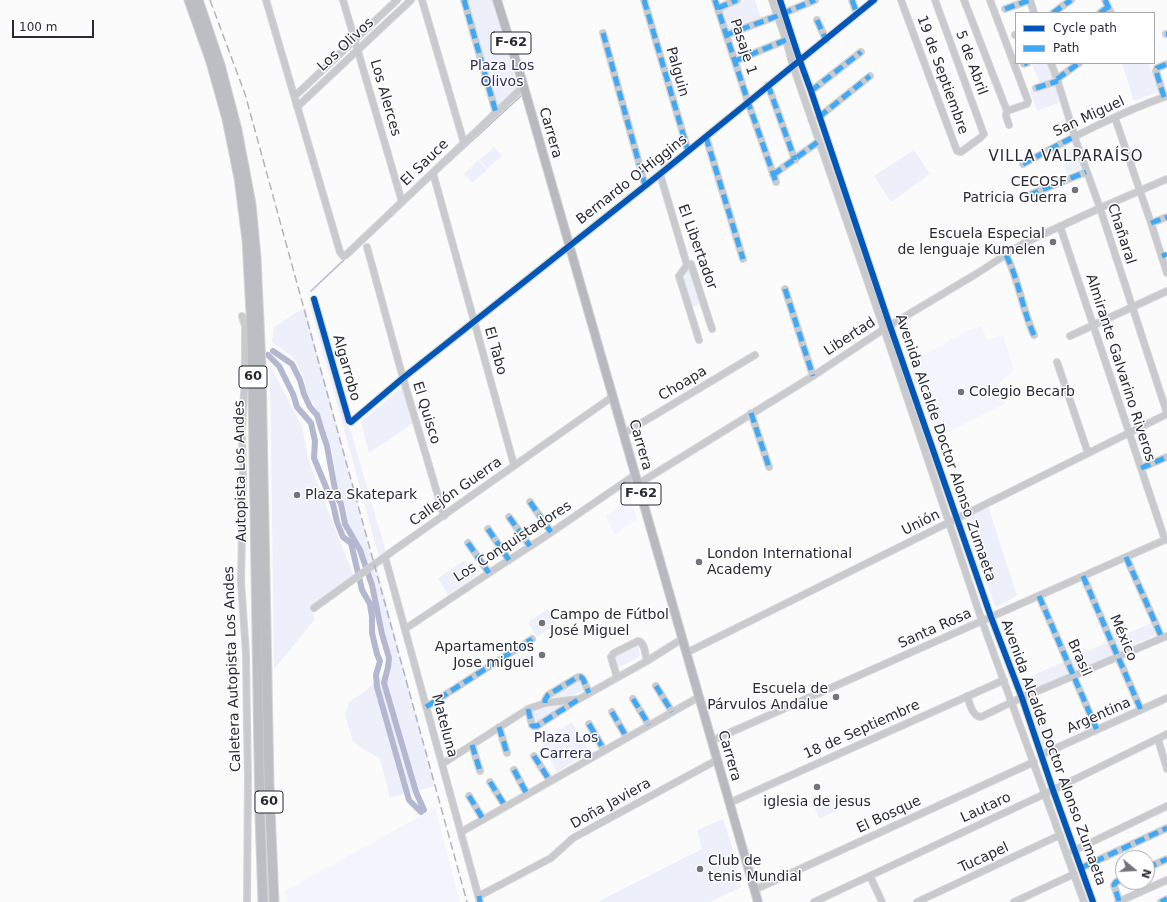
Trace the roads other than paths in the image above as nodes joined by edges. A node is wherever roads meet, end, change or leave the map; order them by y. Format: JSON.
{"nodes":[{"id":1,"x":189,"y":0,"type":"edge"},
{"id":2,"x":198,"y":0,"type":"edge"},
{"id":3,"x":266,"y":0,"type":"edge"},
{"id":4,"x":344,"y":0,"type":"edge"},
{"id":5,"x":397,"y":0,"type":"edge"},
{"id":6,"x":411,"y":0,"type":"edge"},
{"id":7,"x":422,"y":0,"type":"edge"},
{"id":8,"x":464,"y":0,"type":"edge"},
{"id":9,"x":498,"y":0,"type":"edge"},
{"id":10,"x":644,"y":0,"type":"edge"},
{"id":11,"x":715,"y":0,"type":"edge"},
{"id":12,"x":737,"y":0,"type":"edge"},
{"id":13,"x":772,"y":0,"type":"edge"},
{"id":14,"x":780,"y":0,"type":"edge"},
{"id":15,"x":815,"y":0,"type":"edge"},
{"id":16,"x":852,"y":0,"type":"edge"},
{"id":17,"x":874,"y":0,"type":"edge"},
{"id":18,"x":901,"y":0,"type":"edge"},
{"id":19,"x":935,"y":0,"type":"edge"},
{"id":20,"x":964,"y":0,"type":"edge"},
{"id":21,"x":990,"y":0,"type":"edge"},
{"id":22,"x":1030,"y":0,"type":"edge"},
{"id":23,"x":1071,"y":0,"type":"edge"},
{"id":24,"x":1105,"y":0,"type":"edge"},
{"id":25,"x":718,"y":8,"type":"junction"},
{"id":26,"x":1005,"y":8,"type":"dead end"},
{"id":27,"x":1110,"y":10,"type":"edge"},
{"id":28,"x":784,"y":12,"type":"junction"},
{"id":29,"x":1034,"y":12,"type":"edge"},
{"id":30,"x":1054,"y":12,"type":"edge"},
{"id":31,"x":857,"y":14,"type":"junction"},
{"id":32,"x":778,"y":16,"type":"junction"},
{"id":33,"x":817,"y":20,"type":"dead end"},
{"id":34,"x":603,"y":33,"type":"dead end"},
{"id":35,"x":726,"y":35,"type":"junction"},
{"id":36,"x":355,"y":39,"type":"junction"},
{"id":37,"x":786,"y":40,"type":"junction"},
{"id":38,"x":826,"y":40,"type":"junction"},
{"id":39,"x":358,"y":49,"type":"junction"},
{"id":40,"x":861,"y":52,"type":"dead end"},
{"id":41,"x":735,"y":61,"type":"junction"},
{"id":42,"x":800,"y":61,"type":"junction"},
{"id":43,"x":1051,"y":64,"type":"edge"},
{"id":44,"x":1078,"y":64,"type":"edge"},
{"id":45,"x":1167,"y":64,"type":"edge"},
{"id":46,"x":793,"y":66,"type":"junction"},
{"id":47,"x":870,"y":76,"type":"dead end"},
{"id":48,"x":1057,"y":80,"type":"junction"},
{"id":49,"x":768,"y":85,"type":"junction"},
{"id":50,"x":523,"y":87,"type":"junction"},
{"id":51,"x":1036,"y":88,"type":"dead end"},
{"id":52,"x":811,"y":91,"type":"junction"},
{"id":53,"x":295,"y":96,"type":"junction"},
{"id":54,"x":1166,"y":97,"type":"edge"},
{"id":55,"x":748,"y":102,"type":"junction"},
{"id":56,"x":297,"y":107,"type":"junction"},
{"id":57,"x":1007,"y":110,"type":"junction"},
{"id":58,"x":496,"y":113,"type":"junction"},
{"id":59,"x":819,"y":117,"type":"junction"},
{"id":60,"x":1115,"y":118,"type":"junction"},
{"id":61,"x":1009,"y":125,"type":"dead end"},
{"id":62,"x":984,"y":134,"type":"joint"},
{"id":63,"x":1075,"y":136,"type":"junction"},
{"id":64,"x":706,"y":137,"type":"junction"},
{"id":65,"x":820,"y":141,"type":"junction"},
{"id":66,"x":464,"y":144,"type":"junction"},
{"id":67,"x":688,"y":151,"type":"junction"},
{"id":68,"x":795,"y":160,"type":"junction"},
{"id":69,"x":1022,"y":164,"type":"dead end"},
{"id":70,"x":1086,"y":172,"type":"junction"},
{"id":71,"x":433,"y":173,"type":"junction"},
{"id":72,"x":660,"y":174,"type":"junction"},
{"id":73,"x":1167,"y":179,"type":"edge"},
{"id":74,"x":645,"y":186,"type":"junction"},
{"id":75,"x":1140,"y":191,"type":"junction"},
{"id":76,"x":1029,"y":196,"type":"dead end"},
{"id":77,"x":402,"y":202,"type":"junction"},
{"id":78,"x":1100,"y":208,"type":"junction"},
{"id":79,"x":1167,"y":217,"type":"edge"},
{"id":80,"x":1151,"y":223,"type":"junction"},
{"id":81,"x":1060,"y":226,"type":"junction"},
{"id":82,"x":569,"y":246,"type":"junction"},
{"id":83,"x":368,"y":247,"type":"dead end"},
{"id":84,"x":1006,"y":255,"type":"junction"},
{"id":85,"x":1164,"y":256,"type":"edge"},
{"id":86,"x":743,"y":259,"type":"dead end"},
{"id":87,"x":687,"y":265,"type":"junction"},
{"id":88,"x":1167,"y":273,"type":"edge"},
{"id":89,"x":785,"y":289,"type":"dead end"},
{"id":90,"x":1167,"y":291,"type":"edge"},
{"id":91,"x":314,"y":299,"type":"dead end"},
{"id":92,"x":1132,"y":307,"type":"junction"},
{"id":93,"x":242,"y":316,"type":"dead end"},
{"id":94,"x":474,"y":323,"type":"junction"},
{"id":95,"x":1093,"y":324,"type":"junction"},
{"id":96,"x":890,"y":326,"type":"junction"},
{"id":97,"x":712,"y":329,"type":"dead end"},
{"id":98,"x":884,"y":329,"type":"junction"},
{"id":99,"x":1034,"y":334,"type":"dead end"},
{"id":100,"x":1070,"y":336,"type":"dead end"},
{"id":101,"x":699,"y":340,"type":"dead end"},
{"id":102,"x":755,"y":355,"type":"dead end"},
{"id":103,"x":1056,"y":362,"type":"dead end"},
{"id":104,"x":813,"y":376,"type":"junction"},
{"id":105,"x":403,"y":378,"type":"junction"},
{"id":106,"x":612,"y":396,"type":"junction"},
{"id":107,"x":751,"y":413,"type":"junction"},
{"id":108,"x":1167,"y":414,"type":"edge"},
{"id":109,"x":1129,"y":433,"type":"junction"},
{"id":110,"x":623,"y":434,"type":"junction"},
{"id":111,"x":1088,"y":453,"type":"junction"},
{"id":112,"x":1167,"y":457,"type":"edge"},
{"id":113,"x":514,"y":465,"type":"junction"},
{"id":114,"x":769,"y":468,"type":"dead end"},
{"id":115,"x":1141,"y":468,"type":"junction"},
{"id":116,"x":635,"y":476,"type":"junction"},
{"id":117,"x":638,"y":484,"type":"junction"},
{"id":118,"x":530,"y":502,"type":"dead end"},
{"id":119,"x":444,"y":516,"type":"junction"},
{"id":120,"x":510,"y":517,"type":"dead end"},
{"id":121,"x":957,"y":518,"type":"junction"},
{"id":122,"x":949,"y":522,"type":"junction"},
{"id":123,"x":488,"y":529,"type":"dead end"},
{"id":124,"x":551,"y":532,"type":"junction"},
{"id":125,"x":1166,"y":540,"type":"edge"},
{"id":126,"x":468,"y":543,"type":"dead end"},
{"id":127,"x":530,"y":546,"type":"junction"},
{"id":128,"x":385,"y":557,"type":"junction"},
{"id":129,"x":1126,"y":557,"type":"junction"},
{"id":130,"x":509,"y":560,"type":"junction"},
{"id":131,"x":489,"y":573,"type":"junction"},
{"id":132,"x":1083,"y":576,"type":"junction"},
{"id":133,"x":1039,"y":596,"type":"junction"},
{"id":134,"x":314,"y":608,"type":"dead end"},
{"id":135,"x":992,"y":617,"type":"junction"},
{"id":136,"x":982,"y":621,"type":"junction"},
{"id":137,"x":405,"y":629,"type":"junction"},
{"id":138,"x":1165,"y":637,"type":"edge"},
{"id":139,"x":532,"y":639,"type":"dead end"},
{"id":140,"x":682,"y":639,"type":"junction"},
{"id":141,"x":686,"y":653,"type":"junction"},
{"id":142,"x":1118,"y":657,"type":"junction"},
{"id":143,"x":646,"y":661,"type":"junction"},
{"id":144,"x":1074,"y":676,"type":"junction"},
{"id":145,"x":617,"y":677,"type":"junction"},
{"id":146,"x":1004,"y":680,"type":"junction"},
{"id":147,"x":656,"y":686,"type":"dead end"},
{"id":148,"x":589,"y":693,"type":"junction"},
{"id":149,"x":966,"y":696,"type":"junction"},
{"id":150,"x":699,"y":697,"type":"junction"},
{"id":151,"x":1022,"y":698,"type":"junction"},
{"id":152,"x":1167,"y":698,"type":"edge"},
{"id":153,"x":579,"y":699,"type":"junction"},
{"id":154,"x":633,"y":699,"type":"dead end"},
{"id":155,"x":1012,"y":702,"type":"junction"},
{"id":156,"x":545,"y":703,"type":"junction"},
{"id":157,"x":426,"y":707,"type":"junction"},
{"id":158,"x":528,"y":709,"type":"junction"},
{"id":159,"x":1141,"y":710,"type":"junction"},
{"id":160,"x":612,"y":712,"type":"dead end"},
{"id":161,"x":672,"y":712,"type":"junction"},
{"id":162,"x":589,"y":724,"type":"dead end"},
{"id":163,"x":649,"y":725,"type":"junction"},
{"id":164,"x":499,"y":727,"type":"junction"},
{"id":165,"x":1097,"y":730,"type":"junction"},
{"id":166,"x":1167,"y":734,"type":"edge"},
{"id":167,"x":627,"y":738,"type":"junction"},
{"id":168,"x":1158,"y":739,"type":"junction"},
{"id":169,"x":711,"y":741,"type":"junction"},
{"id":170,"x":472,"y":745,"type":"junction"},
{"id":171,"x":604,"y":750,"type":"junction"},
{"id":172,"x":507,"y":752,"type":"dead end"},
{"id":173,"x":1041,"y":755,"type":"junction"},
{"id":174,"x":534,"y":756,"type":"dead end"},
{"id":175,"x":717,"y":760,"type":"junction"},
{"id":176,"x":1034,"y":762,"type":"junction"},
{"id":177,"x":442,"y":764,"type":"junction"},
{"id":178,"x":1167,"y":769,"type":"edge"},
{"id":179,"x":514,"y":770,"type":"dead end"},
{"id":180,"x":480,"y":771,"type":"dead end"},
{"id":181,"x":550,"y":781,"type":"junction"},
{"id":182,"x":490,"y":782,"type":"dead end"},
{"id":183,"x":1053,"y":790,"type":"junction"},
{"id":184,"x":1045,"y":793,"type":"junction"},
{"id":185,"x":527,"y":794,"type":"junction"},
{"id":186,"x":469,"y":796,"type":"dead end"},
{"id":187,"x":729,"y":803,"type":"junction"},
{"id":188,"x":505,"y":806,"type":"junction"},
{"id":189,"x":1167,"y":806,"type":"edge"},
{"id":190,"x":483,"y":819,"type":"junction"},
{"id":191,"x":1167,"y":828,"type":"edge"},
{"id":192,"x":461,"y":832,"type":"junction"},
{"id":193,"x":1060,"y":835,"type":"junction"},
{"id":194,"x":1075,"y":850,"type":"junction"},
{"id":195,"x":1067,"y":854,"type":"junction"},
{"id":196,"x":1167,"y":859,"type":"edge"},
{"id":197,"x":1155,"y":864,"type":"edge"},
{"id":198,"x":1081,"y":868,"type":"junction"},
{"id":199,"x":1074,"y":874,"type":"junction"},
{"id":200,"x":870,"y":876,"type":"junction"},
{"id":201,"x":1167,"y":880,"type":"edge"},
{"id":202,"x":754,"y":890,"type":"junction"},
{"id":203,"x":1115,"y":890,"type":"edge"},
{"id":204,"x":480,"y":899,"type":"edge"},
{"id":205,"x":1167,"y":899,"type":"edge"},
{"id":206,"x":247,"y":902,"type":"edge"},
{"id":207,"x":262,"y":902,"type":"edge"},
{"id":208,"x":274,"y":902,"type":"edge"},
{"id":209,"x":758,"y":902,"type":"edge"},
{"id":210,"x":814,"y":902,"type":"edge"},
{"id":211,"x":882,"y":902,"type":"edge"},
{"id":212,"x":917,"y":902,"type":"edge"},
{"id":213,"x":1014,"y":902,"type":"edge"},
{"id":214,"x":1084,"y":902,"type":"edge"},
{"id":215,"x":1093,"y":902,"type":"edge"},
{"id":216,"x":1118,"y":902,"type":"edge"},
{"id":217,"x":1161,"y":902,"type":"edge"}],
"edges":[{"from":1,"to":207,"type":"highway","name":"Autopista Los Andes","number":"60"},
{"from":2,"to":208,"type":"highway","name":"Autopista Los Andes","number":"60"},
{"from":3,"to":53,"type":"street"},
{"from":4,"to":36,"type":"street","name":"Los Alerces"},
{"from":5,"to":36,"type":"street","name":"Los Olivos"},
{"from":6,"to":39,"type":"street","name":"Los Olivos"},
{"from":7,"to":66,"type":"street"},
{"from":8,"to":58,"type":"street"},
{"from":9,"to":50,"type":"main road","number":"F-62"},
{"from":10,"to":67,"type":"street","name":"Palguin"},
{"from":11,"to":25,"type":"street","name":"Pasaje 1"},
{"from":12,"to":25,"type":"street"},
{"from":13,"to":32,"type":"street","name":"Avenida Alcalde Doctor Alonso Zumaeta"},
{"from":14,"to":28,"type":"street","name":"Avenida Alcalde Doctor Alonso Zumaeta"},
{"from":15,"to":28,"type":"street"},
{"from":16,"to":31,"type":"street"},
{"from":17,"to":31,"type":"street","name":"Bernardo O'Higgins"},
{"from":18,"to":62,"type":"street","name":"19 de Septiembre"},
{"from":19,"to":62,"type":"street","name":"5 de Abril"},
{"from":20,"to":57,"type":"street"},
{"from":21,"to":57,"type":"street"},
{"from":22,"to":26,"type":"street"},
{"from":22,"to":29,"type":"street"},
{"from":23,"to":30,"type":"street"},
{"from":24,"to":27,"type":"street"},
{"from":25,"to":35,"type":"street","name":"Pasaje 1"},
{"from":28,"to":32,"type":"street"},
{"from":28,"to":42,"type":"street","name":"Avenida Alcalde Doctor Alonso Zumaeta"},
{"from":31,"to":38,"type":"street","name":"Bernardo O'Higgins"},
{"from":32,"to":35,"type":"street"},
{"from":32,"to":37,"type":"street","name":"Avenida Alcalde Doctor Alonso Zumaeta"},
{"from":33,"to":38,"type":"street"},
{"from":34,"to":74,"type":"street"},
{"from":35,"to":41,"type":"street","name":"Pasaje 1"},
{"from":36,"to":39,"type":"street","name":"Los Alerces"},
{"from":36,"to":53,"type":"street","name":"Los Olivos"},
{"from":37,"to":41,"type":"street"},
{"from":37,"to":46,"type":"street","name":"Avenida Alcalde Doctor Alonso Zumaeta"},
{"from":38,"to":42,"type":"street","name":"Bernardo O'Higgins"},
{"from":39,"to":56,"type":"street","name":"Los Olivos"},
{"from":39,"to":77,"type":"street","name":"Los Alerces"},
{"from":40,"to":52,"type":"street"},
{"from":41,"to":55,"type":"street","name":"Pasaje 1"},
{"from":42,"to":46,"type":"street","name":"Bernardo O'Higgins"},
{"from":42,"to":52,"type":"street","name":"Avenida Alcalde Doctor Alonso Zumaeta"},
{"from":43,"to":48,"type":"street","name":"Chañaral"},
{"from":44,"to":48,"type":"street"},
{"from":45,"to":54,"type":"street"},
{"from":46,"to":49,"type":"street","name":"Bernardo O'Higgins"},
{"from":46,"to":65,"type":"street","name":"Avenida Alcalde Doctor Alonso Zumaeta"},
{"from":47,"to":59,"type":"street"},
{"from":48,"to":51,"type":"street"},
{"from":48,"to":63,"type":"street","name":"Chañaral"},
{"from":49,"to":55,"type":"street","name":"Bernardo O'Higgins"},
{"from":49,"to":68,"type":"street"},
{"from":50,"to":58,"type":"street","name":"El Sauce"},
{"from":50,"to":82,"type":"main road","name":"Carrera","number":"F-62"},
{"from":52,"to":59,"type":"street","name":"Avenida Alcalde Doctor Alonso Zumaeta"},
{"from":53,"to":56,"type":"street"},
{"from":54,"to":60,"type":"street","name":"San Miguel"},
{"from":55,"to":64,"type":"street","name":"Bernardo O'Higgins"},
{"from":55,"to":68,"type":"street","name":"Pasaje 1"},
{"from":56,"to":77,"type":"street","name":"El Sauce"},
{"from":57,"to":61,"type":"street"},
{"from":58,"to":66,"type":"street","name":"El Sauce"},
{"from":59,"to":96,"type":"street","name":"Avenida Alcalde Doctor Alonso Zumaeta"},
{"from":60,"to":63,"type":"street","name":"San Miguel"},
{"from":60,"to":75,"type":"street"},
{"from":63,"to":69,"type":"street","name":"San Miguel"},
{"from":63,"to":70,"type":"street","name":"Chañaral"},
{"from":64,"to":67,"type":"street","name":"Bernardo O'Higgins"},
{"from":64,"to":86,"type":"street"},
{"from":65,"to":68,"type":"street"},
{"from":65,"to":98,"type":"street","name":"Avenida Alcalde Doctor Alonso Zumaeta"},
{"from":66,"to":71,"type":"street","name":"El Sauce"},
{"from":67,"to":72,"type":"street","name":"Bernardo O'Higgins"},
{"from":70,"to":76,"type":"street"},
{"from":70,"to":78,"type":"street","name":"Chañaral"},
{"from":71,"to":77,"type":"street","name":"El Sauce"},
{"from":71,"to":94,"type":"street","name":"El Tabo"},
{"from":72,"to":74,"type":"street","name":"Bernardo O'Higgins"},
{"from":72,"to":87,"type":"street","name":"El Libertador"},
{"from":73,"to":75,"type":"street","name":"Libertad"},
{"from":74,"to":82,"type":"street","name":"Bernardo O'Higgins"},
{"from":75,"to":78,"type":"street","name":"Libertad"},
{"from":75,"to":80,"type":"street"},
{"from":78,"to":81,"type":"street","name":"Libertad"},
{"from":78,"to":92,"type":"street","name":"Chañaral"},
{"from":79,"to":80,"type":"street"},
{"from":80,"to":85,"type":"street"},
{"from":81,"to":84,"type":"street","name":"Libertad"},
{"from":81,"to":95,"type":"street","name":"Almirante Galvarino Riveros"},
{"from":82,"to":94,"type":"street","name":"Bernardo O'Higgins"},
{"from":82,"to":106,"type":"main road","name":"Carrera","number":"F-62"},
{"from":83,"to":105,"type":"street","name":"El Quisco"},
{"from":84,"to":96,"type":"street","name":"Libertad"},
{"from":84,"to":99,"type":"street"},
{"from":85,"to":88,"type":"street"},
{"from":87,"to":97,"type":"street","name":"El Libertador"},
{"from":87,"to":101,"type":"street"},
{"from":89,"to":104,"type":"street"},
{"from":90,"to":92,"type":"street"},
{"from":91,"to":105,"type":"street","name":"Algarrobo"},
{"from":92,"to":95,"type":"street"},
{"from":92,"to":108,"type":"street","name":"Chañaral"},
{"from":93,"to":206,"type":"street","name":"Caletera Autopista Los Andes"},
{"from":94,"to":105,"type":"street","name":"Bernardo O'Higgins"},
{"from":94,"to":113,"type":"street","name":"El Tabo"},
{"from":95,"to":100,"type":"street"},
{"from":95,"to":109,"type":"street","name":"Almirante Galvarino Riveros"},
{"from":96,"to":98,"type":"street","name":"Libertad"},
{"from":96,"to":121,"type":"street","name":"Avenida Alcalde Doctor Alonso Zumaeta"},
{"from":98,"to":104,"type":"street","name":"Libertad"},
{"from":98,"to":122,"type":"street","name":"Avenida Alcalde Doctor Alonso Zumaeta"},
{"from":102,"to":110,"type":"street","name":"Choapa"},
{"from":103,"to":111,"type":"street"},
{"from":104,"to":107,"type":"street","name":"Libertad"},
{"from":105,"to":119,"type":"street","name":"El Quisco"},
{"from":106,"to":110,"type":"main road","name":"Carrera","number":"F-62"},
{"from":106,"to":113,"type":"street","name":"Callejón Guerra"},
{"from":107,"to":114,"type":"street"},
{"from":107,"to":117,"type":"street","name":"Libertad"},
{"from":108,"to":109,"type":"street","name":"Unión"},
{"from":109,"to":111,"type":"street","name":"Unión"},
{"from":109,"to":115,"type":"street","name":"Almirante Galvarino Riveros"},
{"from":110,"to":116,"type":"main road","name":"Carrera","number":"F-62"},
{"from":111,"to":121,"type":"street","name":"Unión"},
{"from":112,"to":115,"type":"street"},
{"from":113,"to":119,"type":"street","name":"Callejón Guerra"},
{"from":115,"to":125,"type":"street","name":"Almirante Galvarino Riveros"},
{"from":116,"to":117,"type":"main road","name":"Carrera","number":"F-62"},
{"from":116,"to":124,"type":"street","name":"Los Conquistadores"},
{"from":117,"to":140,"type":"main road","name":"Carrera","number":"F-62"},
{"from":118,"to":124,"type":"street"},
{"from":119,"to":128,"type":"street","name":"Callejón Guerra"},
{"from":120,"to":127,"type":"street"},
{"from":121,"to":122,"type":"street","name":"Unión"},
{"from":121,"to":135,"type":"street","name":"Avenida Alcalde Doctor Alonso Zumaeta"},
{"from":122,"to":136,"type":"street","name":"Avenida Alcalde Doctor Alonso Zumaeta"},
{"from":122,"to":141,"type":"street","name":"Unión"},
{"from":123,"to":130,"type":"street"},
{"from":124,"to":127,"type":"street","name":"Los Conquistadores"},
{"from":125,"to":129,"type":"street","name":"Santa Rosa"},
{"from":126,"to":131,"type":"street"},
{"from":127,"to":130,"type":"street","name":"Los Conquistadores"},
{"from":128,"to":134,"type":"street","name":"Callejón Guerra"},
{"from":128,"to":137,"type":"street","name":"Mateluna"},
{"from":129,"to":132,"type":"street","name":"Santa Rosa"},
{"from":129,"to":138,"type":"street"},
{"from":130,"to":131,"type":"street","name":"Los Conquistadores"},
{"from":131,"to":137,"type":"street","name":"Los Conquistadores"},
{"from":132,"to":133,"type":"street","name":"Santa Rosa"},
{"from":132,"to":142,"type":"street","name":"México"},
{"from":133,"to":135,"type":"street","name":"Santa Rosa"},
{"from":133,"to":144,"type":"street","name":"Brasil"},
{"from":135,"to":136,"type":"street","name":"Santa Rosa"},
{"from":135,"to":151,"type":"street","name":"Avenida Alcalde Doctor Alonso Zumaeta"},
{"from":136,"to":146,"type":"street","name":"Avenida Alcalde Doctor Alonso Zumaeta"},
{"from":136,"to":169,"type":"street","name":"Santa Rosa"},
{"from":137,"to":157,"type":"street","name":"Mateluna"},
{"from":138,"to":142,"type":"street"},
{"from":139,"to":157,"type":"street"},
{"from":140,"to":141,"type":"main road","name":"Carrera","number":"F-62"},
{"from":140,"to":143,"type":"street"},
{"from":141,"to":150,"type":"main road","name":"Carrera","number":"F-62"},
{"from":142,"to":144,"type":"street"},
{"from":142,"to":159,"type":"street","name":"México"},
{"from":143,"to":145,"type":"street"},
{"from":143,"to":145,"type":"street"},
{"from":144,"to":151,"type":"street"},
{"from":144,"to":165,"type":"street","name":"Brasil"},
{"from":145,"to":148,"type":"street"},
{"from":146,"to":149,"type":"street","name":"18 de Septiembre"},
{"from":146,"to":155,"type":"street","name":"Avenida Alcalde Doctor Alonso Zumaeta"},
{"from":147,"to":161,"type":"street"},
{"from":148,"to":153,"type":"street"},
{"from":148,"to":156,"type":"street"},
{"from":149,"to":155,"type":"street"},
{"from":149,"to":187,"type":"street","name":"18 de Septiembre"},
{"from":150,"to":161,"type":"street"},
{"from":150,"to":169,"type":"main road","name":"Carrera","number":"F-62"},
{"from":151,"to":155,"type":"street"},
{"from":151,"to":173,"type":"street","name":"Avenida Alcalde Doctor Alonso Zumaeta"},
{"from":152,"to":159,"type":"street","name":"Argentina"},
{"from":153,"to":156,"type":"street"},
{"from":153,"to":158,"type":"street"},
{"from":154,"to":163,"type":"street"},
{"from":155,"to":176,"type":"street","name":"Avenida Alcalde Doctor Alonso Zumaeta"},
{"from":156,"to":158,"type":"street"},
{"from":157,"to":177,"type":"street","name":"Mateluna"},
{"from":158,"to":164,"type":"street"},
{"from":159,"to":165,"type":"street","name":"Argentina"},
{"from":160,"to":167,"type":"street"},
{"from":161,"to":163,"type":"street"},
{"from":162,"to":171,"type":"street"},
{"from":163,"to":167,"type":"street"},
{"from":164,"to":170,"type":"street"},
{"from":164,"to":172,"type":"street"},
{"from":165,"to":173,"type":"street","name":"Argentina"},
{"from":166,"to":168,"type":"street","name":"Lautaro"},
{"from":167,"to":171,"type":"street"},
{"from":168,"to":178,"type":"street"},
{"from":168,"to":183,"type":"street","name":"Lautaro"},
{"from":169,"to":175,"type":"main road","name":"Carrera","number":"F-62"},
{"from":170,"to":177,"type":"street"},
{"from":170,"to":180,"type":"street"},
{"from":171,"to":181,"type":"street"},
{"from":173,"to":183,"type":"street","name":"Avenida Alcalde Doctor Alonso Zumaeta"},
{"from":174,"to":181,"type":"street"},
{"from":175,"to":187,"type":"main road","name":"Carrera","number":"F-62"},
{"from":175,"to":204,"type":"street","name":"Doña Javiera"},
{"from":176,"to":184,"type":"street","name":"Avenida Alcalde Doctor Alonso Zumaeta"},
{"from":176,"to":202,"type":"street","name":"El Bosque"},
{"from":177,"to":192,"type":"street","name":"Mateluna"},
{"from":179,"to":185,"type":"street"},
{"from":181,"to":185,"type":"street"},
{"from":182,"to":188,"type":"street"},
{"from":183,"to":184,"type":"street","name":"Lautaro"},
{"from":183,"to":194,"type":"street","name":"Avenida Alcalde Doctor Alonso Zumaeta"},
{"from":184,"to":193,"type":"street","name":"Avenida Alcalde Doctor Alonso Zumaeta"},
{"from":184,"to":200,"type":"street","name":"Lautaro"},
{"from":185,"to":188,"type":"street"},
{"from":186,"to":190,"type":"street"},
{"from":187,"to":202,"type":"main road","name":"Carrera","number":"F-62"},
{"from":188,"to":190,"type":"street"},
{"from":189,"to":194,"type":"street"},
{"from":190,"to":192,"type":"street"},
{"from":191,"to":198,"type":"street"},
{"from":192,"to":204,"type":"street","name":"Mateluna"},
{"from":193,"to":195,"type":"street","name":"Avenida Alcalde Doctor Alonso Zumaeta"},
{"from":193,"to":212,"type":"street","name":"Tucapel"},
{"from":194,"to":195,"type":"street"},
{"from":194,"to":198,"type":"street","name":"Avenida Alcalde Doctor Alonso Zumaeta"},
{"from":195,"to":199,"type":"street","name":"Avenida Alcalde Doctor Alonso Zumaeta"},
{"from":196,"to":197,"type":"street"},
{"from":198,"to":215,"type":"street","name":"Avenida Alcalde Doctor Alonso Zumaeta"},
{"from":199,"to":213,"type":"street"},
{"from":199,"to":214,"type":"street","name":"Avenida Alcalde Doctor Alonso Zumaeta"},
{"from":200,"to":210,"type":"street","name":"Lautaro"},
{"from":200,"to":211,"type":"street"},
{"from":201,"to":216,"type":"street"},
{"from":202,"to":209,"type":"main road","name":"Carrera","number":"F-62"},
{"from":203,"to":216,"type":"street"},
{"from":205,"to":217,"type":"street"}]}
